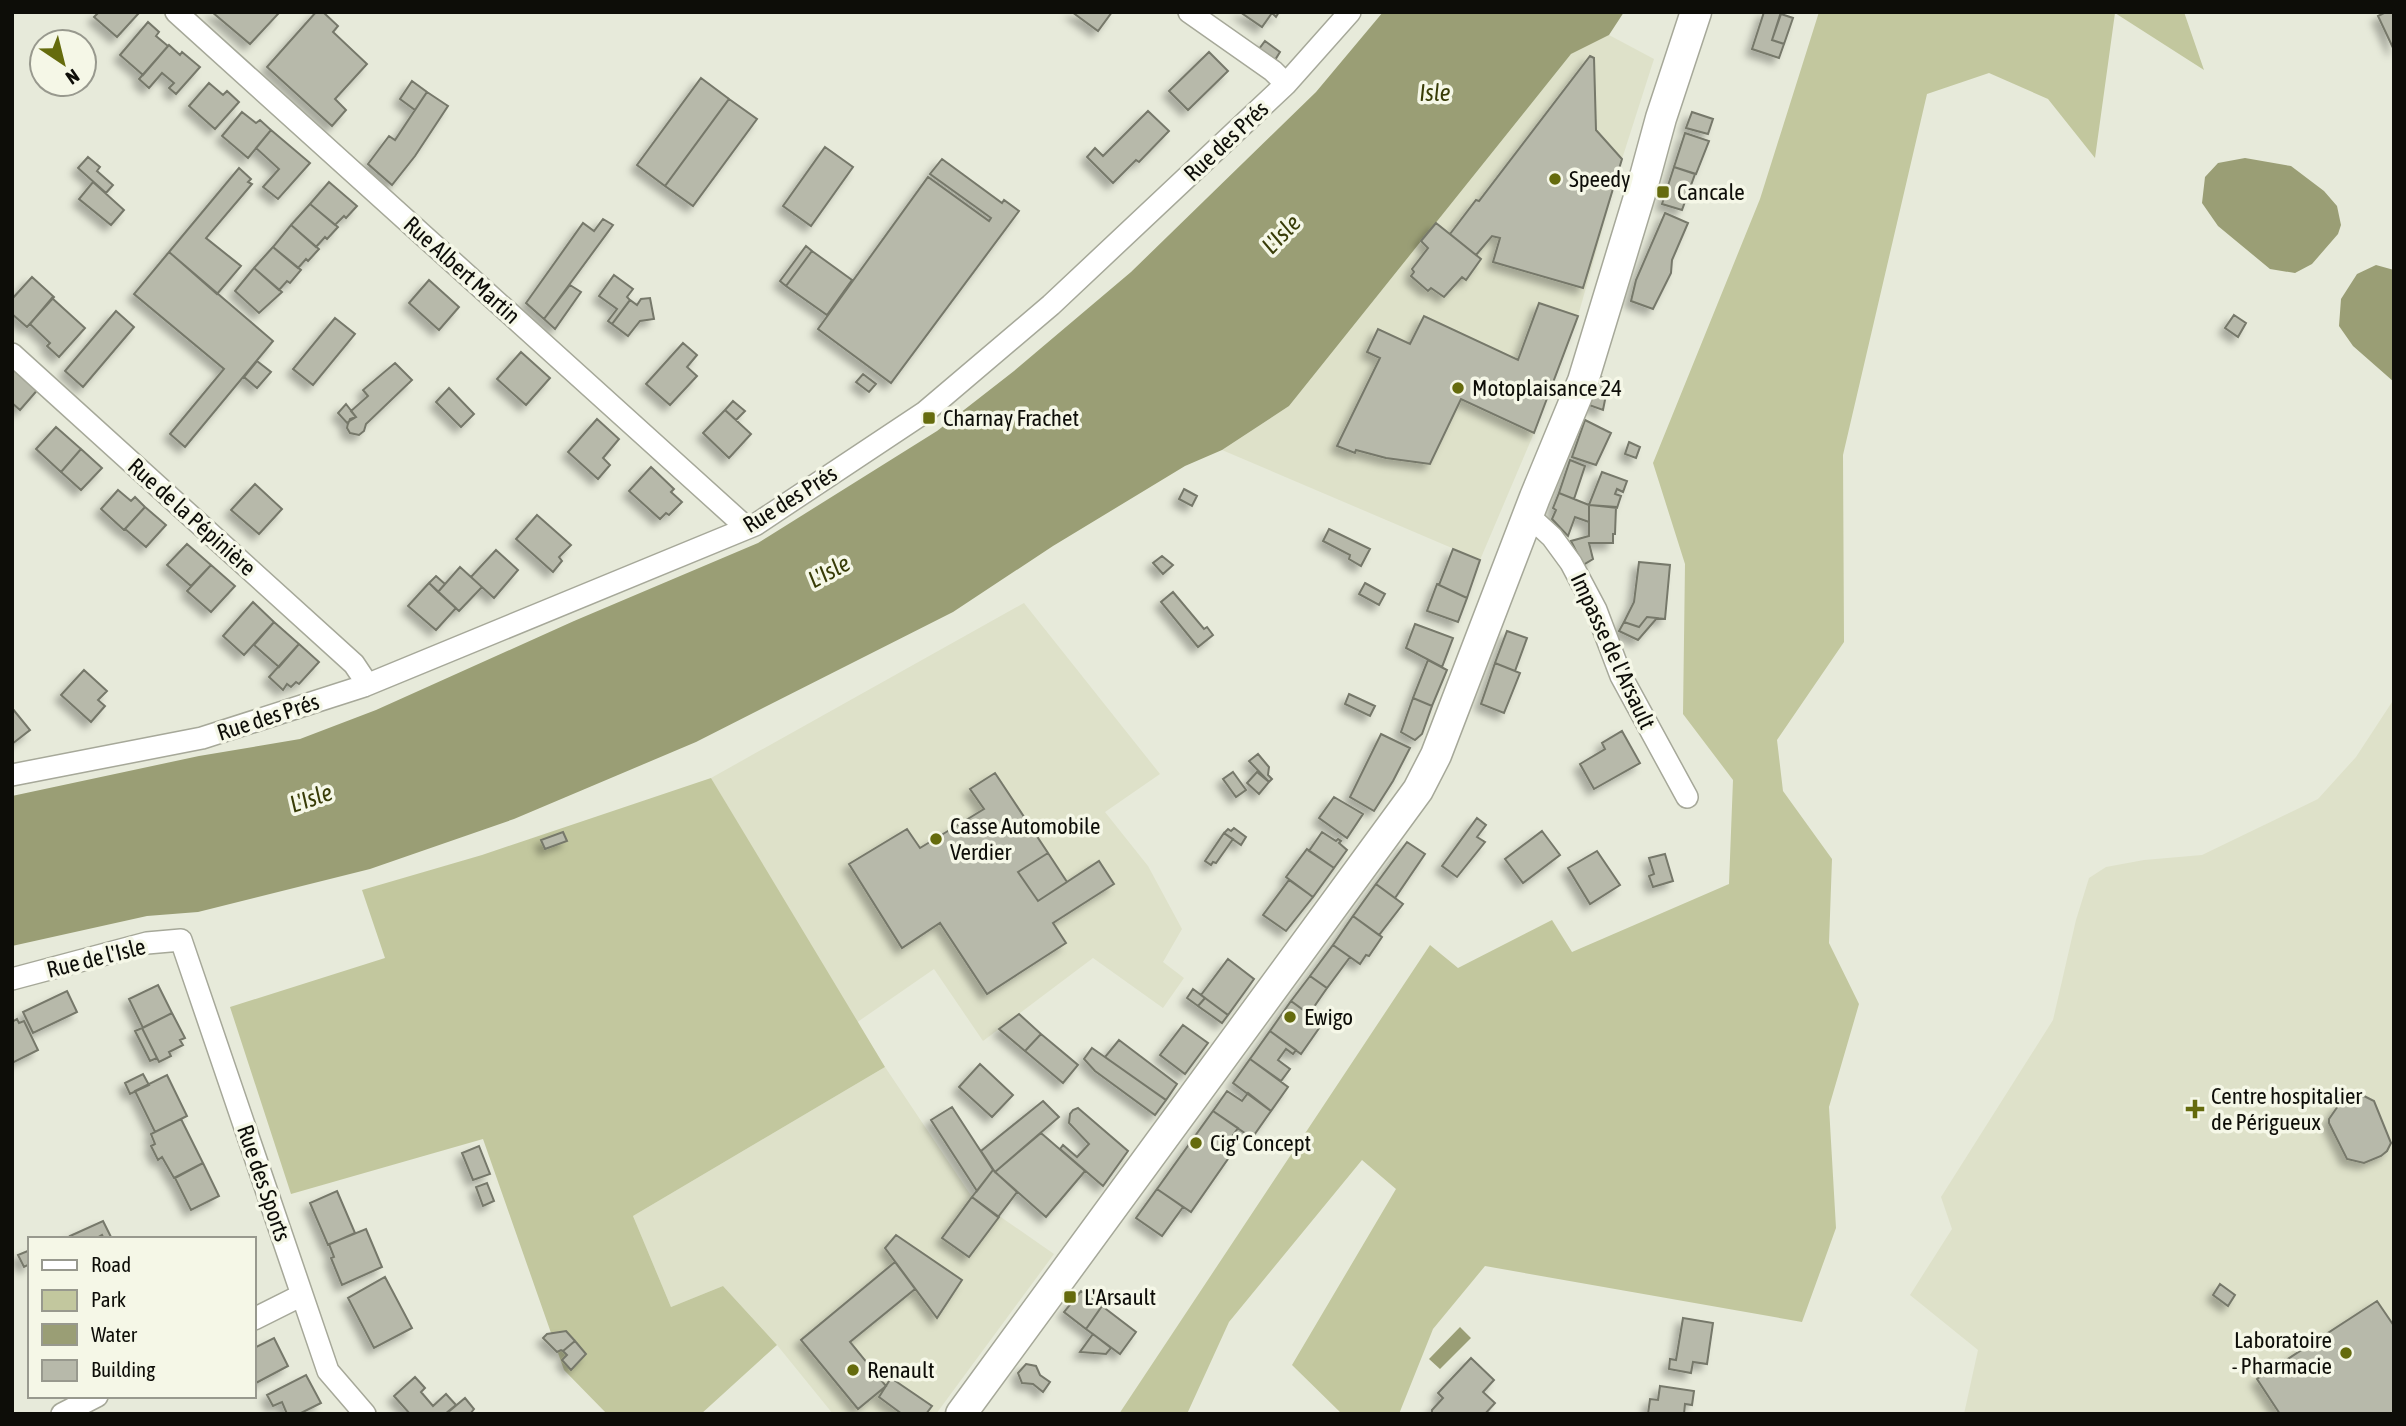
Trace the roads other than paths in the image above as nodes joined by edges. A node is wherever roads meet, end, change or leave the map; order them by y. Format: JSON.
{"nodes":[{"id":1,"x":176,"y":12,"type":"edge"},
{"id":2,"x":1189,"y":12,"type":"edge"},
{"id":3,"x":1350,"y":12,"type":"edge"},
{"id":4,"x":1696,"y":16,"type":"edge"},
{"id":5,"x":1286,"y":85,"type":"junction"},
{"id":6,"x":12,"y":354,"type":"edge"},
{"id":7,"x":1528,"y":515,"type":"junction"},
{"id":8,"x":747,"y":528,"type":"junction"},
{"id":9,"x":364,"y":686,"type":"junction"},
{"id":10,"x":12,"y":775,"type":"edge"},
{"id":11,"x":1687,"y":797,"type":"dead end"},
{"id":12,"x":181,"y":940,"type":"joint"},
{"id":13,"x":12,"y":979,"type":"edge"},
{"id":14,"x":302,"y":1295,"type":"junction"},
{"id":15,"x":256,"y":1318,"type":"edge"},
{"id":16,"x":93,"y":1398,"type":"edge"},
{"id":17,"x":62,"y":1414,"type":"edge"},
{"id":18,"x":365,"y":1414,"type":"edge"},
{"id":19,"x":961,"y":1414,"type":"edge"}],
"edges":[{"from":1,"to":8,"type":"street","name":"Rue Albert Martin"},
{"from":2,"to":5,"type":"street"},
{"from":3,"to":5,"type":"street","name":"Rue des Prés"},
{"from":4,"to":7,"type":"main road"},
{"from":5,"to":8,"type":"street","name":"Rue des Prés"},
{"from":6,"to":9,"type":"street","name":"Rue de la Pépinière"},
{"from":7,"to":11,"type":"street","name":"Impasse de l'Arsault"},
{"from":7,"to":19,"type":"main road"},
{"from":8,"to":9,"type":"street","name":"Rue des Prés"},
{"from":9,"to":10,"type":"street","name":"Rue des Prés"},
{"from":12,"to":13,"type":"street","name":"Rue de l'Isle"},
{"from":12,"to":14,"type":"street","name":"Rue des Sports"},
{"from":14,"to":15,"type":"street"},
{"from":14,"to":18,"type":"street","name":"Rue des Sports"},
{"from":16,"to":17,"type":"street"}]}
